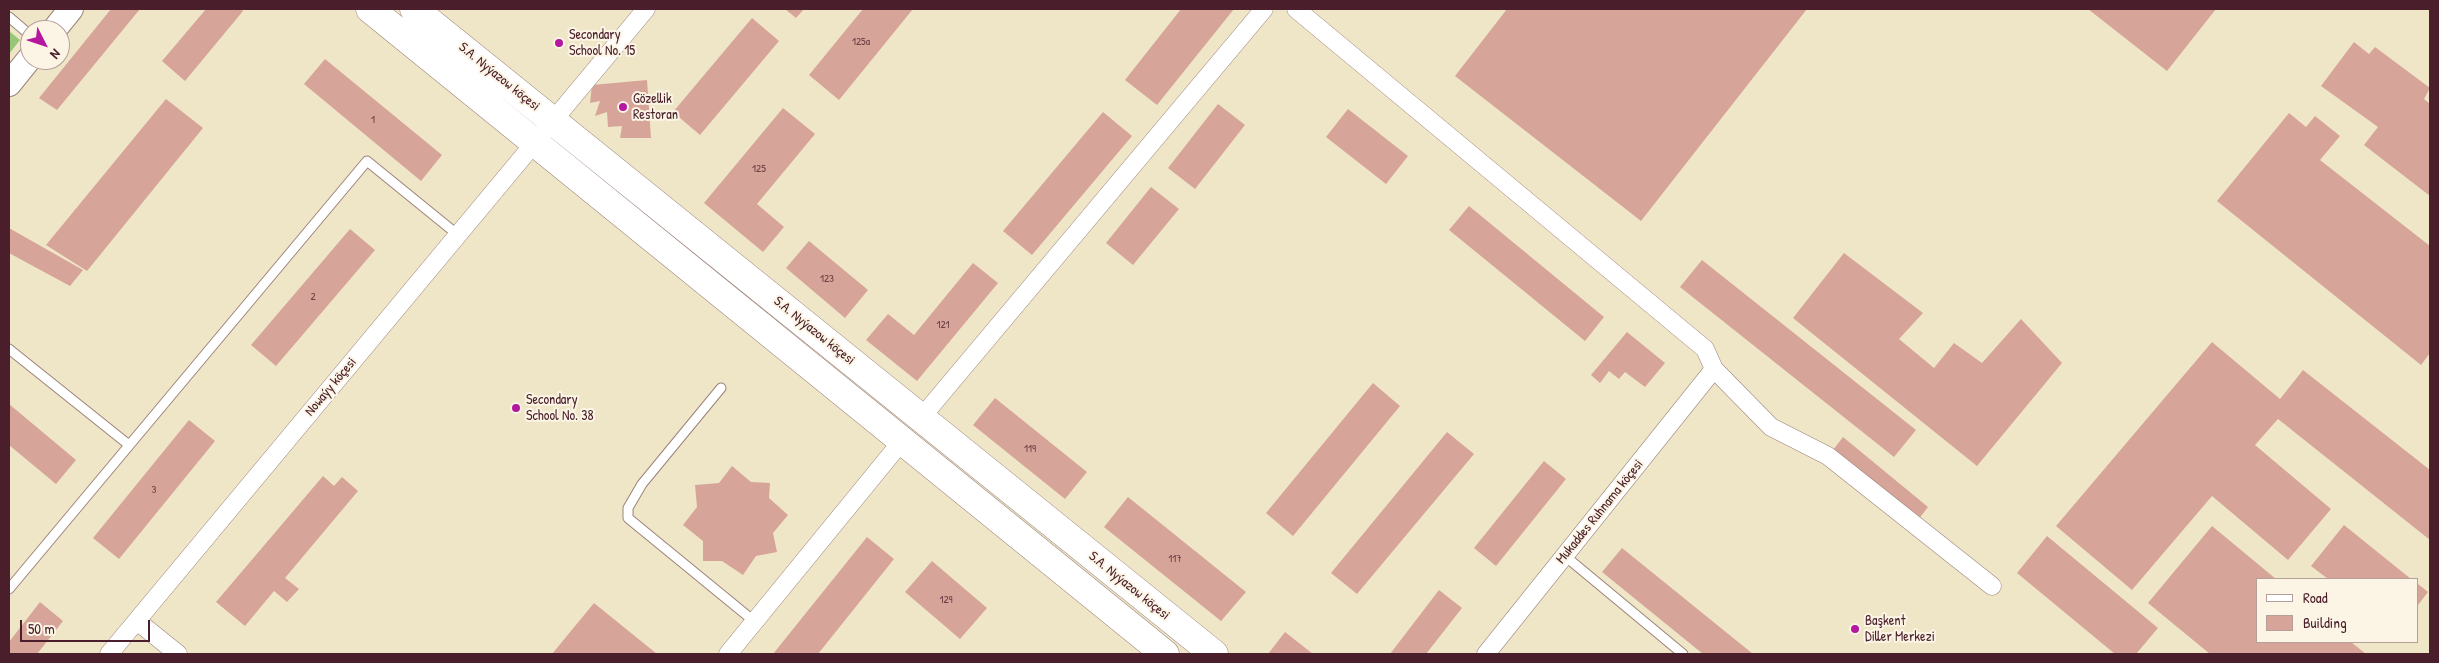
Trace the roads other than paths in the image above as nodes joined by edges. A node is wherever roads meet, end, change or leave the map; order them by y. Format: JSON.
{"nodes":[{"id":1,"x":71,"y":9,"type":"edge"},
{"id":2,"x":370,"y":9,"type":"edge"},
{"id":3,"x":414,"y":9,"type":"edge"},
{"id":4,"x":646,"y":9,"type":"edge"},
{"id":5,"x":1264,"y":9,"type":"edge"},
{"id":6,"x":1296,"y":9,"type":"edge"},
{"id":7,"x":9,"y":17,"type":"edge"},
{"id":8,"x":62,"y":20,"type":"edge"},
{"id":9,"x":20,"y":26,"type":"edge"},
{"id":10,"x":20,"y":70,"type":"edge"},
{"id":11,"x":9,"y":84,"type":"edge"},
{"id":12,"x":553,"y":121,"type":"junction"},
{"id":13,"x":535,"y":143,"type":"junction"},
{"id":14,"x":458,"y":235,"type":"junction"},
{"id":15,"x":9,"y":348,"type":"edge"},
{"id":16,"x":1714,"y":370,"type":"junction"},
{"id":17,"x":721,"y":388,"type":"dead end"},
{"id":18,"x":921,"y":418,"type":"junction"},
{"id":19,"x":902,"y":441,"type":"junction"},
{"id":20,"x":129,"y":445,"type":"junction"},
{"id":21,"x":1565,"y":556,"type":"junction"},
{"id":22,"x":1992,"y":586,"type":"dead end"},
{"id":23,"x":9,"y":589,"type":"edge"},
{"id":24,"x":137,"y":621,"type":"junction"},
{"id":25,"x":755,"y":622,"type":"junction"},
{"id":26,"x":109,"y":654,"type":"edge"},
{"id":27,"x":178,"y":654,"type":"edge"},
{"id":28,"x":730,"y":654,"type":"edge"},
{"id":29,"x":1165,"y":654,"type":"edge"},
{"id":30,"x":1214,"y":654,"type":"edge"},
{"id":31,"x":1486,"y":654,"type":"edge"},
{"id":32,"x":1684,"y":654,"type":"edge"}],
"edges":[{"from":1,"to":8,"type":"street"},
{"from":2,"to":13,"type":"main road","name":"S.A. Nyýazow köçesi"},
{"from":3,"to":12,"type":"main road","name":"S.A. Nyýazow köçesi"},
{"from":4,"to":12,"type":"street","name":"Nowaýy köçesi"},
{"from":5,"to":18,"type":"street"},
{"from":6,"to":16,"type":"street"},
{"from":7,"to":9,"type":"lane"},
{"from":10,"to":11,"type":"street"},
{"from":12,"to":13,"type":"street","name":"Nowaýy köçesi"},
{"from":12,"to":18,"type":"main road","name":"S.A. Nyýazow köçesi"},
{"from":13,"to":14,"type":"street","name":"Nowaýy köçesi"},
{"from":13,"to":19,"type":"main road","name":"S.A. Nyýazow köçesi"},
{"from":14,"to":20,"type":"lane"},
{"from":14,"to":24,"type":"street","name":"Nowaýy köçesi"},
{"from":15,"to":20,"type":"lane"},
{"from":16,"to":21,"type":"street","name":"Mukaddes Ruhnama köçesi"},
{"from":16,"to":22,"type":"street"},
{"from":17,"to":25,"type":"lane"},
{"from":18,"to":30,"type":"main road","name":"S.A. Nyýazow köçesi"},
{"from":19,"to":25,"type":"street"},
{"from":19,"to":29,"type":"main road","name":"S.A. Nyýazow köçesi"},
{"from":20,"to":23,"type":"lane"},
{"from":21,"to":31,"type":"street","name":"Mukaddes Ruhnama köçesi"},
{"from":21,"to":32,"type":"lane"},
{"from":24,"to":26,"type":"street","name":"Nowaýy köçesi"},
{"from":24,"to":27,"type":"street"},
{"from":25,"to":28,"type":"street"}]}
